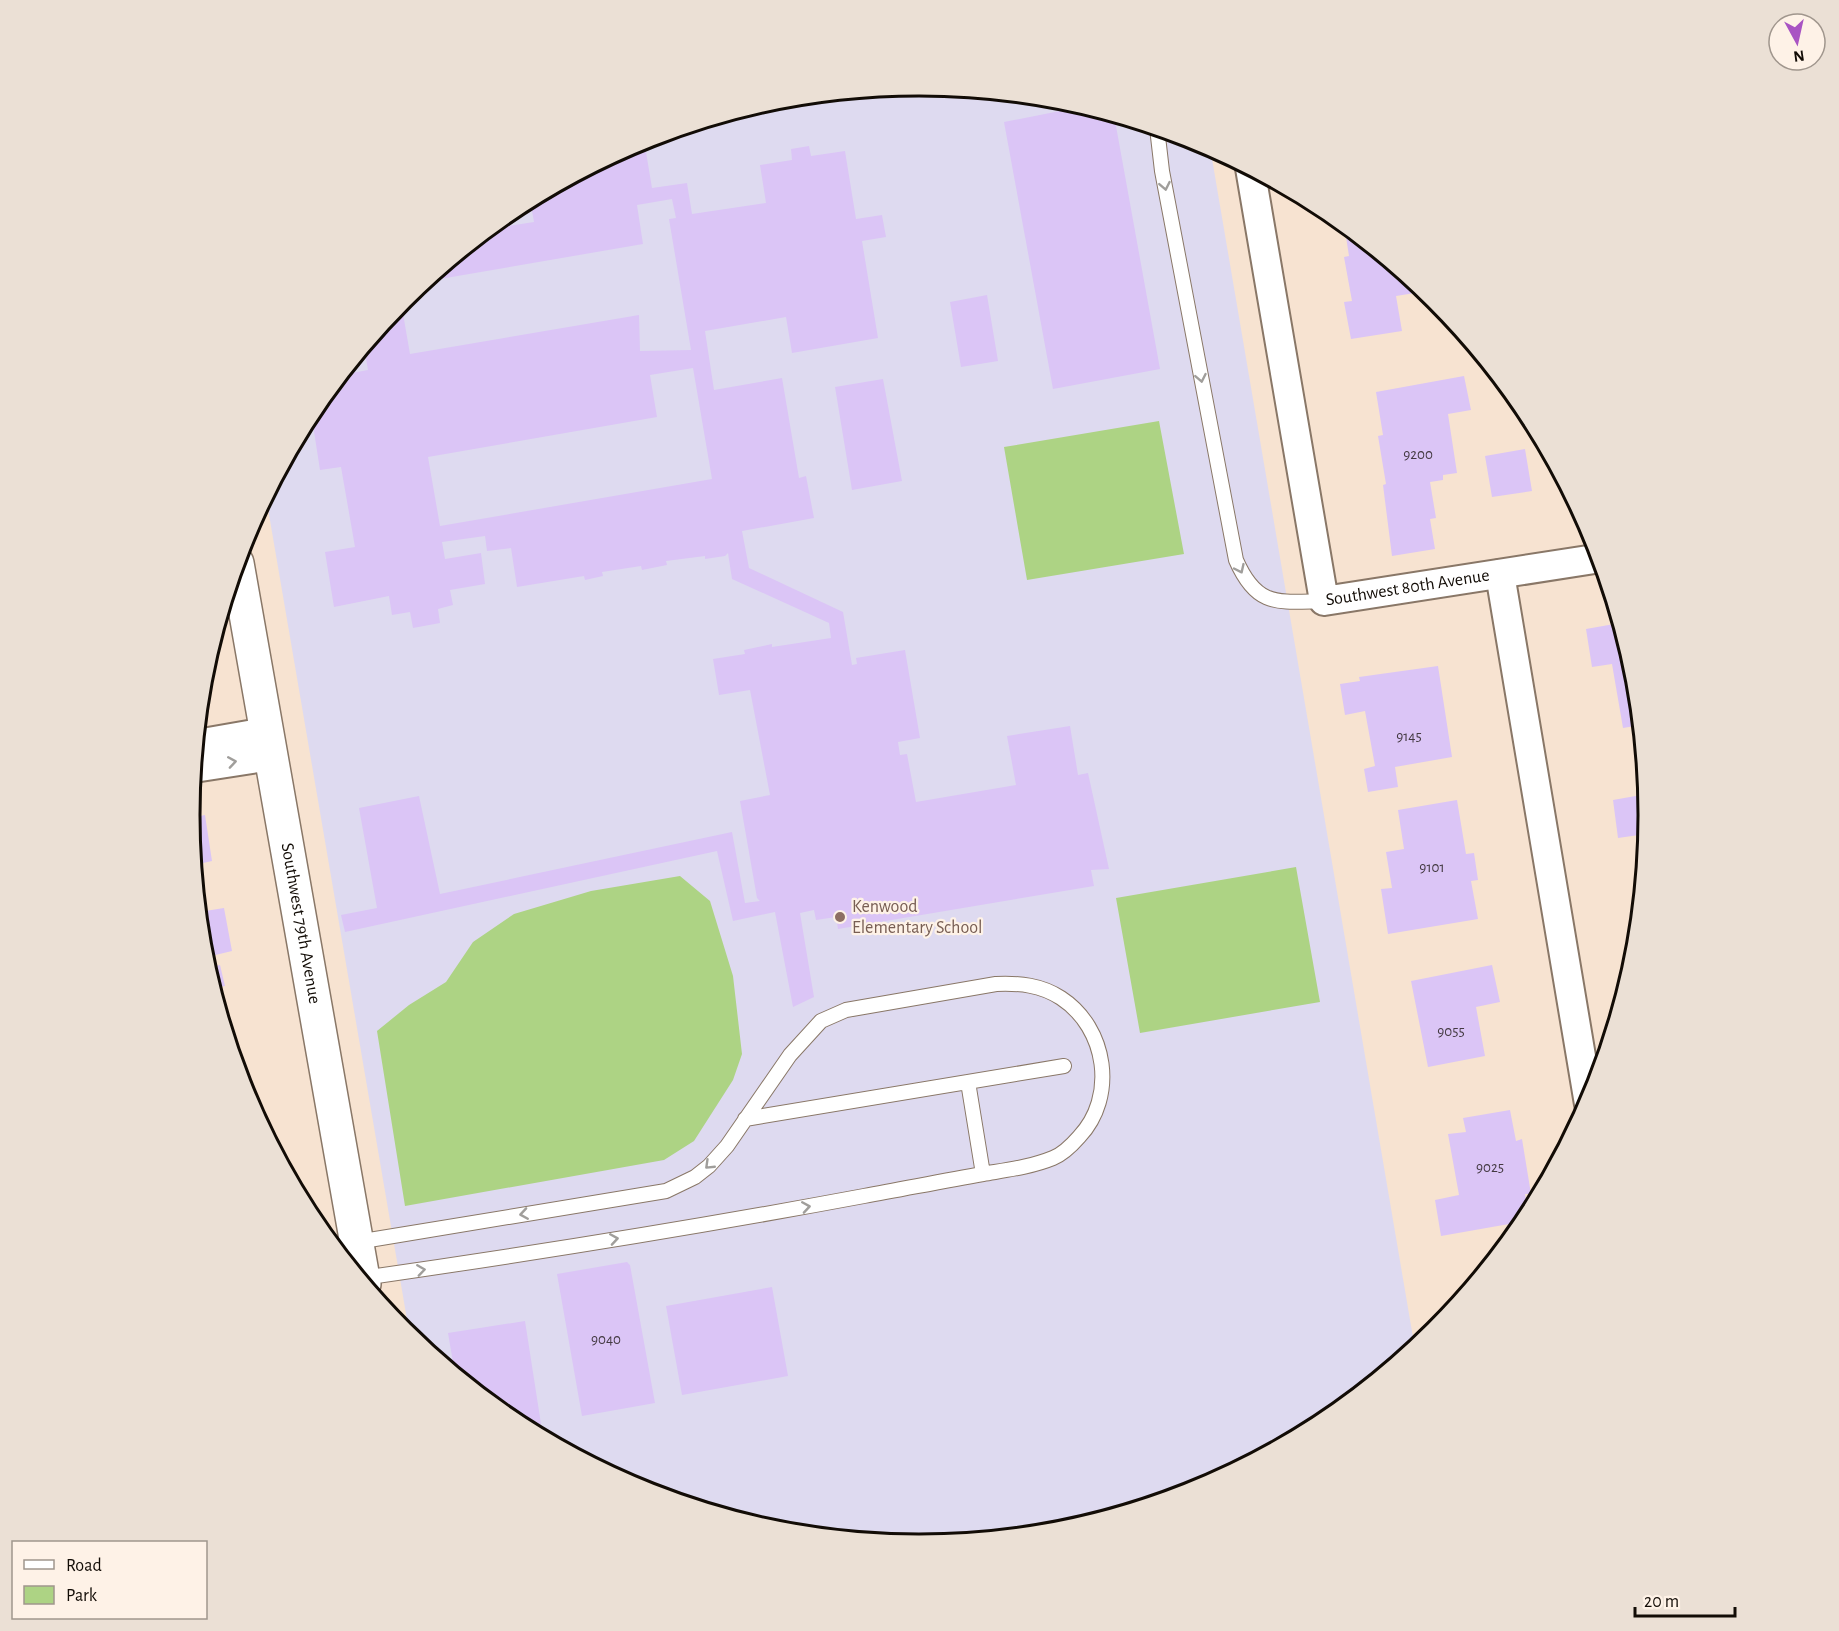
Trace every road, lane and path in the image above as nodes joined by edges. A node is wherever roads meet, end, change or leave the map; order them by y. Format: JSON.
{"nodes":[{"id":1,"x":1158,"y":137,"type":"edge"},
{"id":2,"x":1252,"y":177,"type":"edge"},
{"id":3,"x":1592,"y":559,"type":"edge"},
{"id":4,"x":1500,"y":574,"type":"junction"},
{"id":5,"x":240,"y":579,"type":"edge"},
{"id":6,"x":1324,"y":601,"type":"junction"},
{"id":7,"x":204,"y":744,"type":"edge"},
{"id":8,"x":268,"y":744,"type":"junction"},
{"id":9,"x":202,"y":765,"type":"edge"},
{"id":10,"x":1064,"y":1066,"type":"dead end"},
{"id":11,"x":968,"y":1082,"type":"junction"},
{"id":12,"x":1586,"y":1086,"type":"edge"},
{"id":13,"x":745,"y":1119,"type":"junction"},
{"id":14,"x":983,"y":1174,"type":"junction"},
{"id":15,"x":357,"y":1242,"type":"junction"},
{"id":16,"x":362,"y":1270,"type":"edge"},
{"id":17,"x":371,"y":1280,"type":"edge"}],
"edges":[{"from":1,"to":6,"type":"lane","one_way":true},
{"from":2,"to":6,"type":"street","name":"Southwest 80th Avenue"},
{"from":3,"to":4,"type":"street"},
{"from":4,"to":6,"type":"street","name":"Southwest 80th Avenue"},
{"from":4,"to":12,"type":"street","name":"Southwest 80th Avenue"},
{"from":5,"to":8,"type":"street","name":"Southwest 79th Avenue"},
{"from":7,"to":8,"type":"street"},
{"from":9,"to":8,"type":"street","one_way":true},
{"from":8,"to":15,"type":"street","name":"Southwest 79th Avenue"},
{"from":10,"to":11,"type":"lane"},
{"from":11,"to":13,"type":"lane"},
{"from":11,"to":14,"type":"lane"},
{"from":13,"to":14,"type":"lane"},
{"from":13,"to":15,"type":"lane","one_way":true},
{"from":17,"to":14,"type":"lane","one_way":true},
{"from":15,"to":16,"type":"street","name":"Southwest 79th Avenue"}]}
